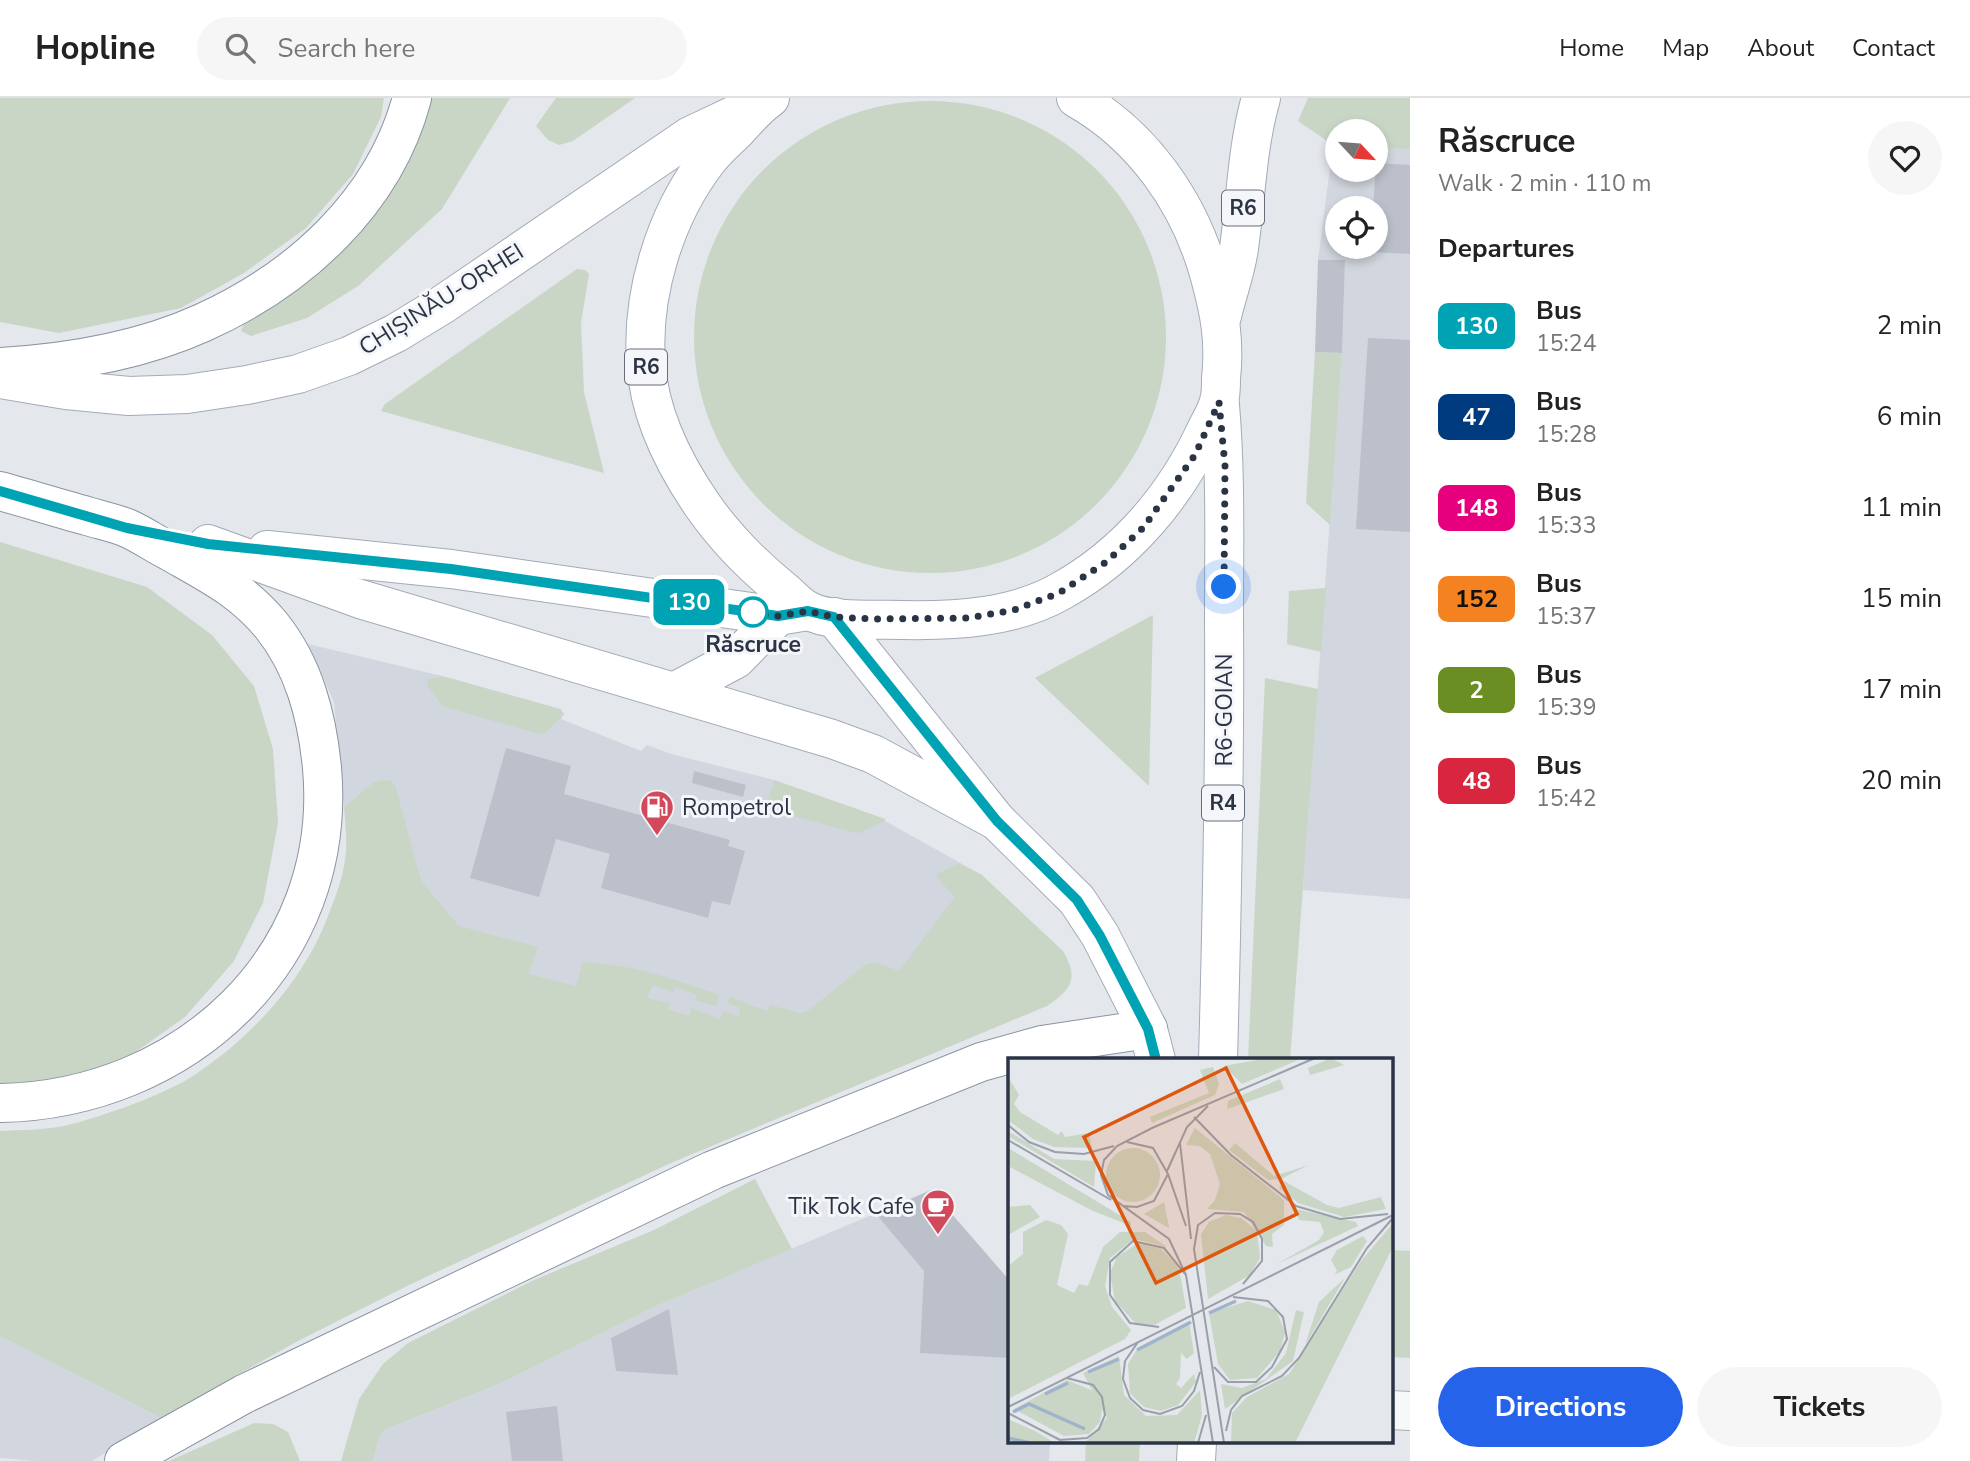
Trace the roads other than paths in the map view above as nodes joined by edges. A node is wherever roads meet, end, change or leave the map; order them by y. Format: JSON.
{"nodes":[{"id":1,"x":412,"y":98,"type":"edge"},
{"id":2,"x":1076,"y":98,"type":"edge"},
{"id":3,"x":1261,"y":98,"type":"edge"},
{"id":4,"x":767,"y":100,"type":"edge"},
{"id":5,"x":1221,"y":318,"type":"junction"},
{"id":6,"x":0,"y":367,"type":"edge"},
{"id":7,"x":0,"y":379,"type":"edge"},
{"id":8,"x":1219,"y":402,"type":"junction"},
{"id":9,"x":0,"y":491,"type":"edge"},
{"id":10,"x":127,"y":528,"type":"junction"},
{"id":11,"x":208,"y":544,"type":"junction"},
{"id":12,"x":807,"y":615,"type":"junction"},
{"id":13,"x":674,"y":692,"type":"junction"},
{"id":14,"x":997,"y":821,"type":"junction"},
{"id":15,"x":1152,"y":1045,"type":"edge"},
{"id":16,"x":1218,"y":1058,"type":"edge"},
{"id":17,"x":0,"y":1103,"type":"edge"},
{"id":18,"x":1392,"y":1410,"type":"edge"},
{"id":19,"x":1410,"y":1411,"type":"edge"},
{"id":20,"x":124,"y":1461,"type":"edge"}],
"edges":[{"from":1,"to":6,"type":"main road"},
{"from":2,"to":5,"type":"main road","number":"R6"},
{"from":3,"to":5,"type":"main road","number":"R6"},
{"from":4,"to":7,"type":"main road","name":"CHIȘINĂU-ORHEI","number":"R6"},
{"from":4,"to":12,"type":"main road","number":"R6"},
{"from":5,"to":8,"type":"main road","number":"R6"},
{"from":8,"to":12,"type":"main road","number":"R6"},
{"from":8,"to":16,"type":"main road","name":"R6-GOIAN","number":"R4"},
{"from":9,"to":10,"type":"main road"},
{"from":10,"to":11,"type":"main road"},
{"from":10,"to":17,"type":"main road"},
{"from":11,"to":12,"type":"main road","number":"R6"},
{"from":11,"to":13,"type":"main road"},
{"from":12,"to":13,"type":"main road"},
{"from":12,"to":14,"type":"main road"},
{"from":13,"to":14,"type":"main road"},
{"from":14,"to":15,"type":"main road"},
{"from":15,"to":20,"type":"main road"},
{"from":18,"to":19,"type":"street"}]}
